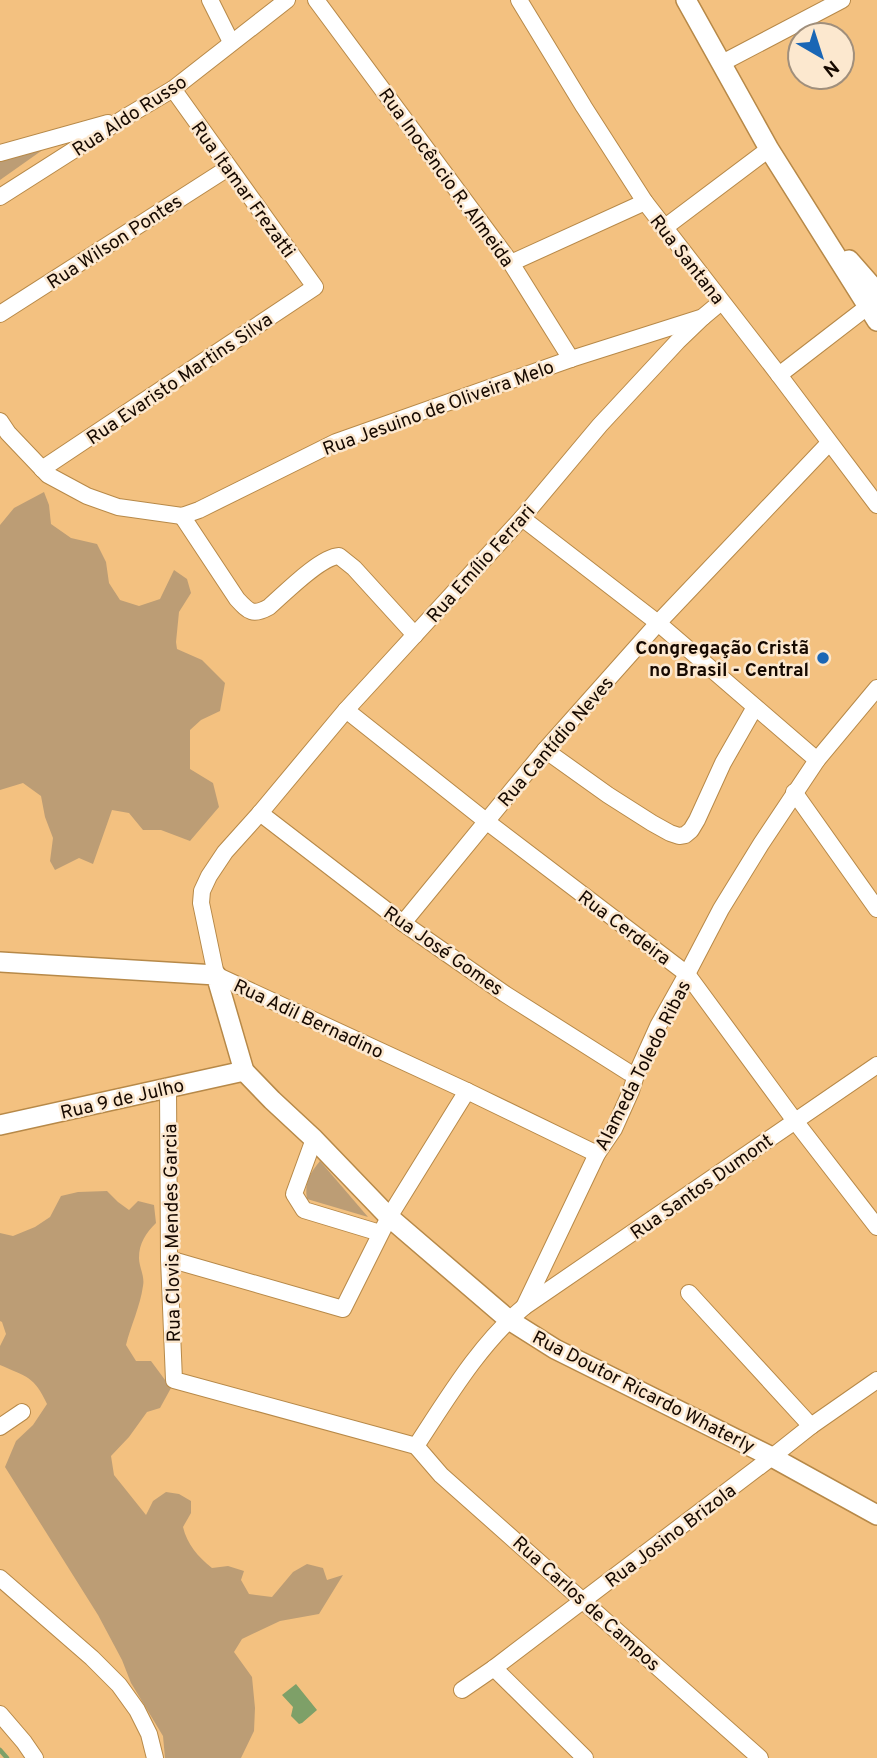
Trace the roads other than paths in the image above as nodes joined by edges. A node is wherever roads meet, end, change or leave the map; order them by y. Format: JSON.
{"nodes":[{"id":1,"x":210,"y":0,"type":"edge"},
{"id":2,"x":287,"y":0,"type":"edge"},
{"id":3,"x":316,"y":0,"type":"edge"},
{"id":4,"x":519,"y":0,"type":"edge"},
{"id":5,"x":686,"y":0,"type":"edge"},
{"id":6,"x":842,"y":0,"type":"edge"},
{"id":7,"x":231,"y":42,"type":"junction"},
{"id":8,"x":722,"y":63,"type":"junction"},
{"id":9,"x":173,"y":89,"type":"junction"},
{"id":10,"x":124,"y":118,"type":"junction"},
{"id":11,"x":769,"y":149,"type":"junction"},
{"id":12,"x":0,"y":153,"type":"edge"},
{"id":13,"x":228,"y":168,"type":"junction"},
{"id":14,"x":0,"y":197,"type":"edge"},
{"id":15,"x":645,"y":202,"type":"junction"},
{"id":16,"x":664,"y":228,"type":"junction"},
{"id":17,"x":511,"y":262,"type":"junction"},
{"id":18,"x":315,"y":288,"type":"joint"},
{"id":19,"x":721,"y":302,"type":"junction"},
{"id":20,"x":874,"y":305,"type":"edge"},
{"id":21,"x":0,"y":314,"type":"edge"},
{"id":22,"x":703,"y":317,"type":"junction"},
{"id":23,"x":571,"y":359,"type":"junction"},
{"id":24,"x":779,"y":375,"type":"junction"},
{"id":25,"x":0,"y":421,"type":"edge"},
{"id":26,"x":829,"y":443,"type":"junction"},
{"id":27,"x":42,"y":469,"type":"junction"},
{"id":28,"x":877,"y":505,"type":"edge"},
{"id":29,"x":182,"y":516,"type":"junction"},
{"id":30,"x":522,"y":518,"type":"junction"},
{"id":31,"x":658,"y":623,"type":"junction"},
{"id":32,"x":415,"y":635,"type":"junction"},
{"id":33,"x":877,"y":688,"type":"edge"},
{"id":34,"x":755,"y":707,"type":"junction"},
{"id":35,"x":346,"y":710,"type":"junction"},
{"id":36,"x":545,"y":750,"type":"junction"},
{"id":37,"x":817,"y":760,"type":"junction"},
{"id":38,"x":794,"y":792,"type":"junction"},
{"id":39,"x":260,"y":813,"type":"junction"},
{"id":40,"x":486,"y":821,"type":"junction"},
{"id":41,"x":877,"y":909,"type":"edge"},
{"id":42,"x":403,"y":923,"type":"junction"},
{"id":43,"x":0,"y":962,"type":"edge"},
{"id":44,"x":216,"y":975,"type":"junction"},
{"id":45,"x":687,"y":975,"type":"junction"},
{"id":46,"x":877,"y":1065,"type":"edge"},
{"id":47,"x":244,"y":1071,"type":"junction"},
{"id":48,"x":636,"y":1075,"type":"junction"},
{"id":49,"x":168,"y":1087,"type":"junction"},
{"id":50,"x":467,"y":1091,"type":"junction"},
{"id":51,"x":795,"y":1121,"type":"junction"},
{"id":52,"x":0,"y":1125,"type":"edge"},
{"id":53,"x":314,"y":1139,"type":"junction"},
{"id":54,"x":597,"y":1154,"type":"junction"},
{"id":55,"x":384,"y":1225,"type":"junction"},
{"id":56,"x":877,"y":1227,"type":"edge"},
{"id":57,"x":169,"y":1259,"type":"junction"},
{"id":58,"x":690,"y":1293,"type":"dead end"},
{"id":59,"x":517,"y":1313,"type":"junction"},
{"id":60,"x":877,"y":1380,"type":"edge"},
{"id":61,"x":22,"y":1412,"type":"dead end"},
{"id":62,"x":811,"y":1426,"type":"junction"},
{"id":63,"x":0,"y":1427,"type":"edge"},
{"id":64,"x":416,"y":1446,"type":"junction"},
{"id":65,"x":772,"y":1457,"type":"junction"},
{"id":66,"x":877,"y":1515,"type":"edge"},
{"id":67,"x":0,"y":1578,"type":"edge"},
{"id":68,"x":583,"y":1600,"type":"junction"},
{"id":69,"x":494,"y":1668,"type":"junction"},
{"id":70,"x":462,"y":1690,"type":"dead end"},
{"id":71,"x":0,"y":1714,"type":"edge"},
{"id":72,"x":34,"y":1758,"type":"edge"},
{"id":73,"x":155,"y":1758,"type":"edge"},
{"id":74,"x":585,"y":1758,"type":"edge"},
{"id":75,"x":760,"y":1758,"type":"edge"}],
"edges":[{"from":1,"to":7,"type":"street"},
{"from":2,"to":7,"type":"street","name":"Rua Aldo Russo"},
{"from":3,"to":17,"type":"street","name":"Rua Inocêncio R. Almeida"},
{"from":4,"to":15,"type":"street","name":"Rua Santana"},
{"from":5,"to":8,"type":"main road"},
{"from":6,"to":8,"type":"street"},
{"from":7,"to":9,"type":"street","name":"Rua Aldo Russo"},
{"from":8,"to":11,"type":"main road"},
{"from":9,"to":10,"type":"street","name":"Rua Aldo Russo"},
{"from":9,"to":13,"type":"street","name":"Rua Itamar Frezatti"},
{"from":10,"to":12,"type":"street"},
{"from":10,"to":14,"type":"street","name":"Rua Aldo Russo"},
{"from":11,"to":16,"type":"street"},
{"from":11,"to":20,"type":"main road"},
{"from":13,"to":18,"type":"street","name":"Rua Itamar Frezatti"},
{"from":13,"to":21,"type":"street","name":"Rua Wilson Pontes"},
{"from":15,"to":16,"type":"street","name":"Rua Santana"},
{"from":15,"to":17,"type":"street"},
{"from":16,"to":19,"type":"street","name":"Rua Santana"},
{"from":17,"to":23,"type":"street","name":"Rua Inocêncio R. Almeida"},
{"from":18,"to":27,"type":"street","name":"Rua Evaristo Martins Silva"},
{"from":19,"to":22,"type":"street","name":"Rua Jesuino de Oliveira Melo"},
{"from":19,"to":24,"type":"street","name":"Rua Santana"},
{"from":20,"to":24,"type":"street"},
{"from":22,"to":23,"type":"street","name":"Rua Jesuino de Oliveira Melo"},
{"from":22,"to":30,"type":"street","name":"Rua Emílio Ferrari"},
{"from":23,"to":29,"type":"street","name":"Rua Jesuino de Oliveira Melo"},
{"from":24,"to":26,"type":"street","name":"Rua Santana"},
{"from":25,"to":27,"type":"street"},
{"from":26,"to":28,"type":"street","name":"Rua Santana"},
{"from":26,"to":31,"type":"street","name":"Rua Cantídio Neves"},
{"from":27,"to":29,"type":"street"},
{"from":29,"to":32,"type":"street"},
{"from":30,"to":31,"type":"street"},
{"from":30,"to":32,"type":"street","name":"Rua Emílio Ferrari"},
{"from":31,"to":34,"type":"street"},
{"from":31,"to":36,"type":"street","name":"Rua Cantídio Neves"},
{"from":32,"to":35,"type":"street","name":"Rua Emílio Ferrari"},
{"from":33,"to":37,"type":"street","name":"Alameda Toledo Ribas"},
{"from":34,"to":36,"type":"street"},
{"from":34,"to":37,"type":"street"},
{"from":35,"to":39,"type":"street","name":"Rua Emílio Ferrari"},
{"from":35,"to":40,"type":"street","name":"Rua Cerdeira"},
{"from":36,"to":40,"type":"street","name":"Rua Cantídio Neves"},
{"from":37,"to":38,"type":"street","name":"Alameda Toledo Ribas"},
{"from":38,"to":41,"type":"street"},
{"from":38,"to":45,"type":"street","name":"Alameda Toledo Ribas"},
{"from":39,"to":42,"type":"street","name":"Rua José Gomes"},
{"from":39,"to":44,"type":"street","name":"Rua Emílio Ferrari"},
{"from":40,"to":42,"type":"street","name":"Rua Cantídio Neves"},
{"from":40,"to":45,"type":"street","name":"Rua Cerdeira"},
{"from":42,"to":48,"type":"street","name":"Rua José Gomes"},
{"from":43,"to":44,"type":"main road","name":"Rua Adil Bernadino"},
{"from":44,"to":47,"type":"main road"},
{"from":44,"to":50,"type":"street","name":"Rua Adil Bernadino"},
{"from":45,"to":48,"type":"street","name":"Alameda Toledo Ribas"},
{"from":45,"to":51,"type":"street","name":"Rua Cerdeira"},
{"from":46,"to":51,"type":"street","name":"Rua Santos Dumont"},
{"from":47,"to":49,"type":"main road","name":"Rua 9 de Julho"},
{"from":47,"to":53,"type":"main road","name":"Rua Doutor Ricardo Whaterly"},
{"from":48,"to":54,"type":"street","name":"Alameda Toledo Ribas"},
{"from":49,"to":52,"type":"main road","name":"Rua 9 de Julho"},
{"from":49,"to":57,"type":"street","name":"Rua Clovis Mendes Garcia"},
{"from":50,"to":54,"type":"street","name":"Rua Adil Bernadino"},
{"from":50,"to":55,"type":"street"},
{"from":51,"to":56,"type":"street","name":"Rua Cerdeira"},
{"from":51,"to":59,"type":"street","name":"Rua Santos Dumont"},
{"from":53,"to":55,"type":"main road","name":"Rua Doutor Ricardo Whaterly"},
{"from":53,"to":55,"type":"street"},
{"from":54,"to":59,"type":"street","name":"Alameda Toledo Ribas"},
{"from":55,"to":57,"type":"street"},
{"from":55,"to":59,"type":"main road","name":"Rua Doutor Ricardo Whaterly"},
{"from":57,"to":64,"type":"street","name":"Rua Clovis Mendes Garcia"},
{"from":58,"to":62,"type":"street"},
{"from":59,"to":64,"type":"street","name":"Alameda Toledo Ribas"},
{"from":59,"to":65,"type":"main road","name":"Rua Doutor Ricardo Whaterly"},
{"from":60,"to":62,"type":"street","name":"Rua Josino Brizola"},
{"from":61,"to":63,"type":"street"},
{"from":62,"to":65,"type":"street","name":"Rua Josino Brizola"},
{"from":64,"to":68,"type":"street","name":"Rua Carlos de Campos"},
{"from":65,"to":66,"type":"main road","name":"Rua Doutor Ricardo Whaterly"},
{"from":65,"to":68,"type":"street","name":"Rua Josino Brizola"},
{"from":67,"to":73,"type":"street"},
{"from":68,"to":69,"type":"street","name":"Rua Josino Brizola"},
{"from":68,"to":75,"type":"street","name":"Rua Carlos de Campos"},
{"from":69,"to":70,"type":"street","name":"Rua Josino Brizola"},
{"from":69,"to":74,"type":"street"},
{"from":71,"to":72,"type":"street"}]}
